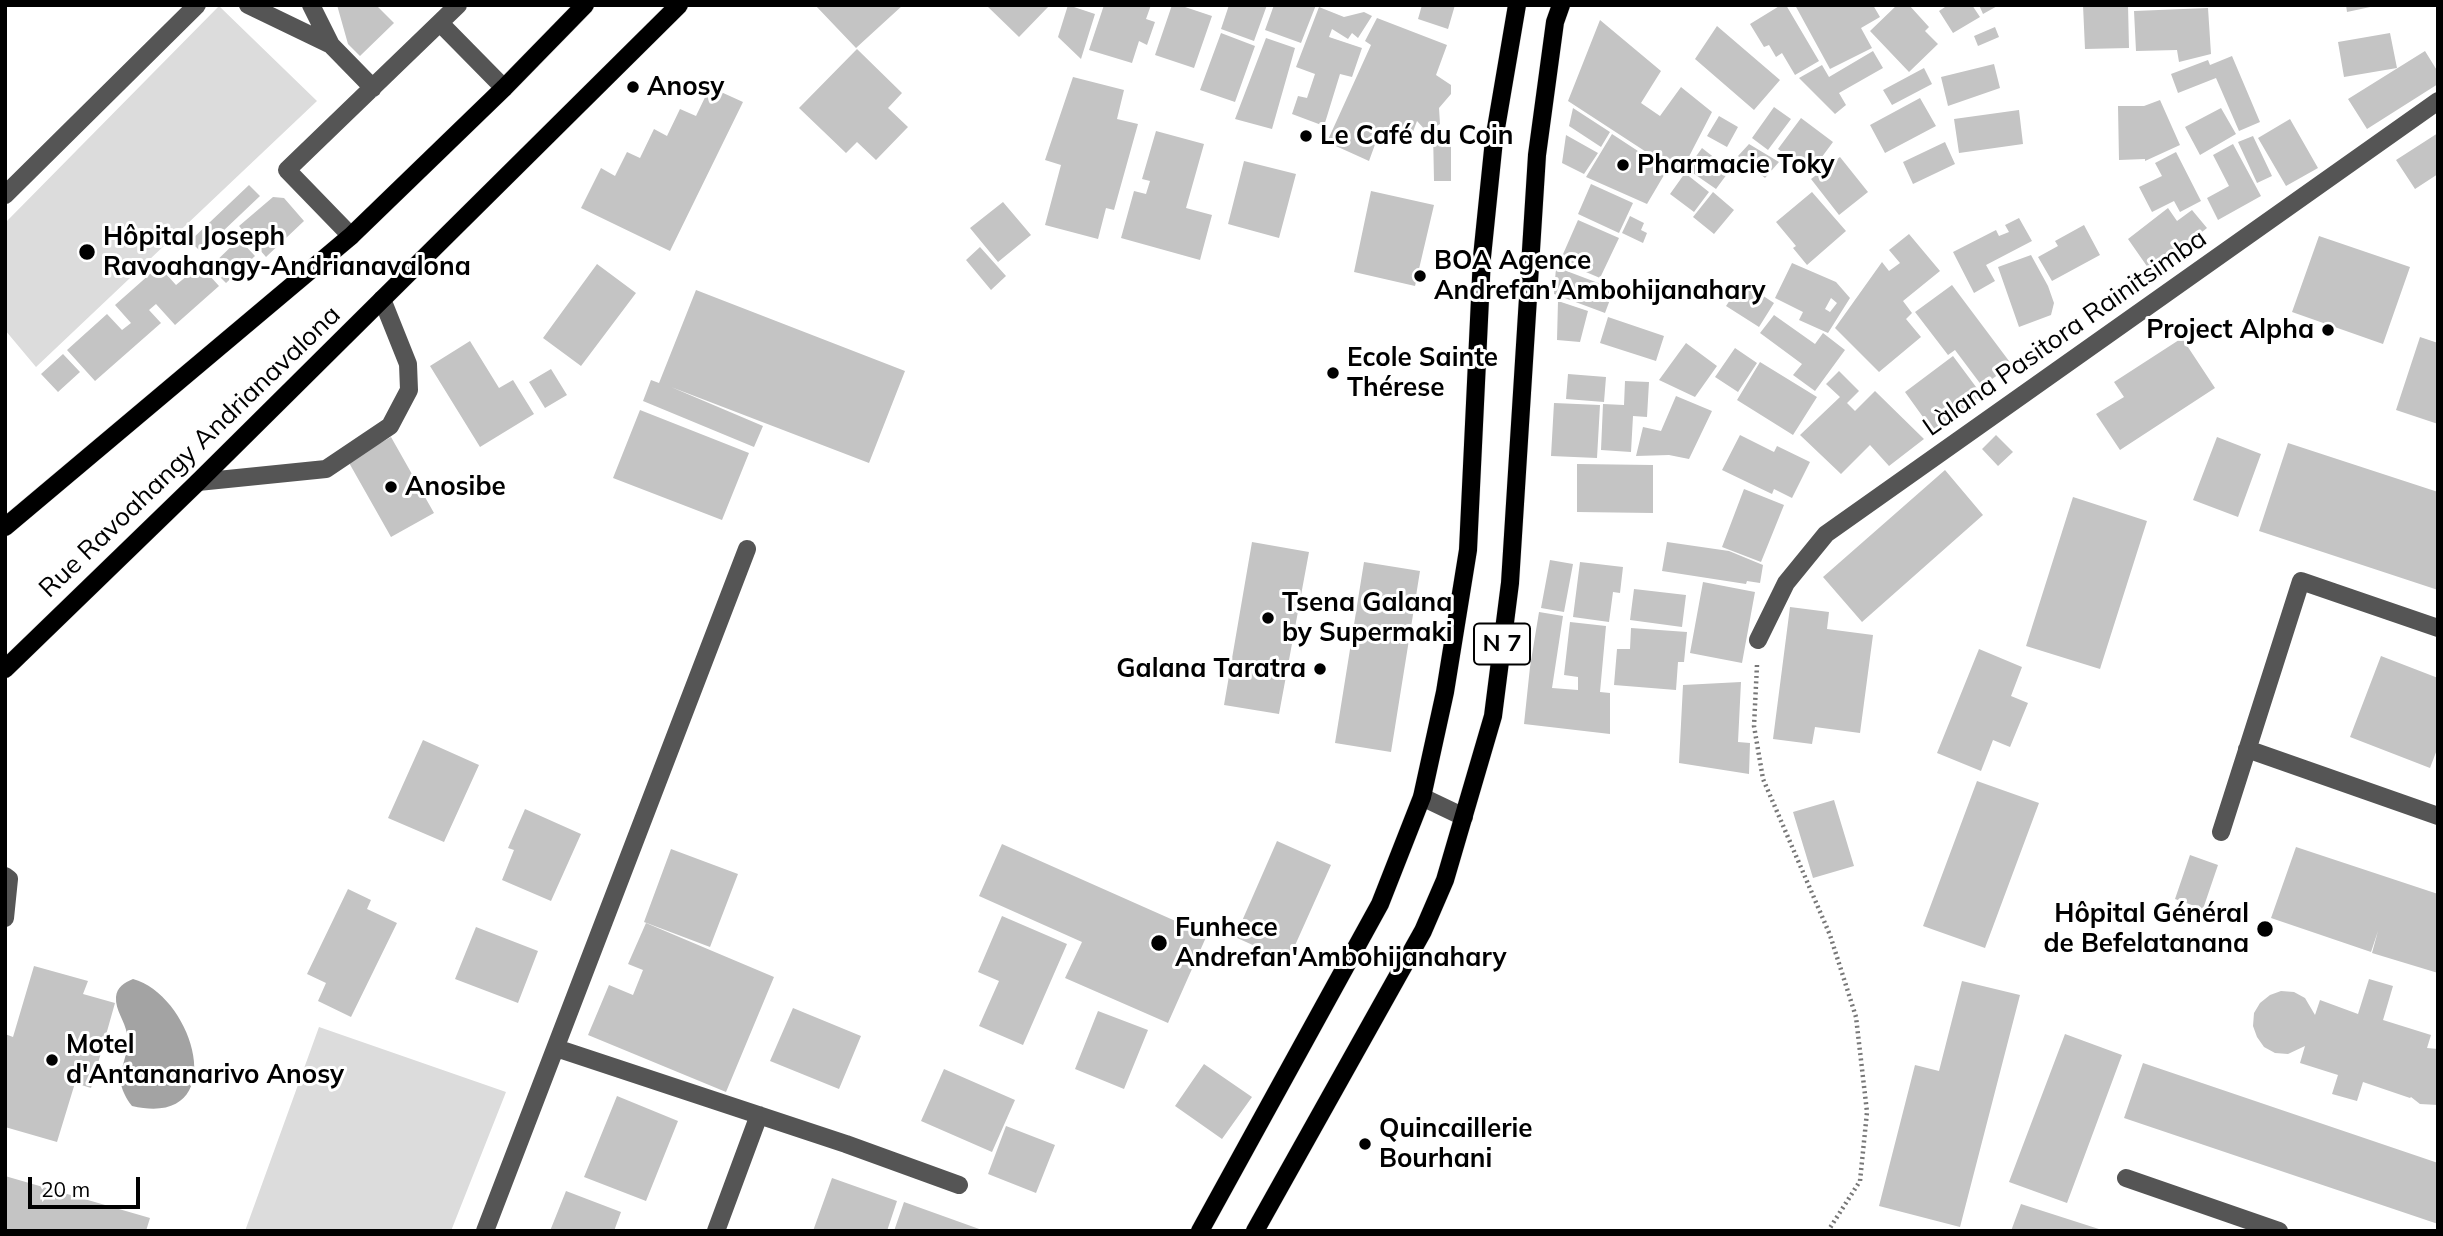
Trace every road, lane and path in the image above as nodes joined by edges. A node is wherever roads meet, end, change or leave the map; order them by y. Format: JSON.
{"nodes":[{"id":1,"x":197,"y":5,"type":"edge"},
{"id":2,"x":248,"y":5,"type":"edge"},
{"id":3,"x":311,"y":5,"type":"edge"},
{"id":4,"x":458,"y":5,"type":"edge"},
{"id":5,"x":585,"y":5,"type":"edge"},
{"id":6,"x":680,"y":5,"type":"edge"},
{"id":7,"x":1517,"y":5,"type":"edge"},
{"id":8,"x":1561,"y":5,"type":"edge"},
{"id":9,"x":440,"y":23,"type":"junction"},
{"id":10,"x":331,"y":45,"type":"junction"},
{"id":11,"x":373,"y":88,"type":"junction"},
{"id":12,"x":504,"y":89,"type":"junction"},
{"id":13,"x":2438,"y":101,"type":"edge"},
{"id":14,"x":5,"y":195,"type":"edge"},
{"id":15,"x":351,"y":236,"type":"junction"},
{"id":16,"x":382,"y":299,"type":"junction"},
{"id":17,"x":198,"y":482,"type":"junction"},
{"id":18,"x":5,"y":527,"type":"edge"},
{"id":19,"x":747,"y":549,"type":"dead end"},
{"id":20,"x":2438,"y":628,"type":"edge"},
{"id":21,"x":1758,"y":640,"type":"joint"},
{"id":22,"x":5,"y":669,"type":"edge"},
{"id":23,"x":2247,"y":749,"type":"junction"},
{"id":24,"x":1422,"y":797,"type":"junction"},
{"id":25,"x":2438,"y":816,"type":"edge"},
{"id":26,"x":1464,"y":817,"type":"junction"},
{"id":27,"x":2221,"y":832,"type":"dead end"},
{"id":28,"x":5,"y":876,"type":"edge"},
{"id":29,"x":5,"y":919,"type":"edge"},
{"id":30,"x":555,"y":1048,"type":"junction"},
{"id":31,"x":759,"y":1115,"type":"junction"},
{"id":32,"x":2126,"y":1178,"type":"dead end"},
{"id":33,"x":959,"y":1185,"type":"dead end"},
{"id":34,"x":485,"y":1231,"type":"edge"},
{"id":35,"x":716,"y":1231,"type":"edge"},
{"id":36,"x":1200,"y":1231,"type":"edge"},
{"id":37,"x":1255,"y":1231,"type":"edge"},
{"id":38,"x":1828,"y":1231,"type":"edge"},
{"id":39,"x":2279,"y":1231,"type":"edge"}],
"edges":[{"from":1,"to":14,"type":"street"},
{"from":2,"to":10,"type":"street"},
{"from":3,"to":10,"type":"street"},
{"from":4,"to":9,"type":"street"},
{"from":5,"to":12,"type":"main road","name":"Rue Ravoahangy Andrianavalona"},
{"from":6,"to":16,"type":"main road","name":"Rue Ravoahangy Andrianavalona"},
{"from":7,"to":24,"type":"main road","number":"N 7"},
{"from":8,"to":26,"type":"main road","number":"N 7"},
{"from":9,"to":11,"type":"street"},
{"from":9,"to":12,"type":"street"},
{"from":10,"to":11,"type":"street"},
{"from":11,"to":15,"type":"street"},
{"from":12,"to":15,"type":"main road","name":"Rue Ravoahangy Andrianavalona"},
{"from":13,"to":21,"type":"street","name":"Làlana Pasitora Rainitsimba"},
{"from":15,"to":18,"type":"main road","name":"Rue Ravoahangy Andrianavalona"},
{"from":16,"to":17,"type":"main road","name":"Rue Ravoahangy Andrianavalona"},
{"from":16,"to":17,"type":"street"},
{"from":17,"to":22,"type":"main road","name":"Rue Ravoahangy Andrianavalona"},
{"from":19,"to":30,"type":"street"},
{"from":20,"to":23,"type":"street"},
{"from":21,"to":38,"type":"path"},
{"from":23,"to":25,"type":"street"},
{"from":23,"to":27,"type":"street"},
{"from":24,"to":26,"type":"street"},
{"from":24,"to":36,"type":"main road","number":"N 7"},
{"from":26,"to":37,"type":"main road","number":"N 7"},
{"from":28,"to":29,"type":"street"},
{"from":30,"to":31,"type":"street"},
{"from":30,"to":34,"type":"street"},
{"from":31,"to":33,"type":"street"},
{"from":31,"to":35,"type":"street"},
{"from":32,"to":39,"type":"street"}]}
